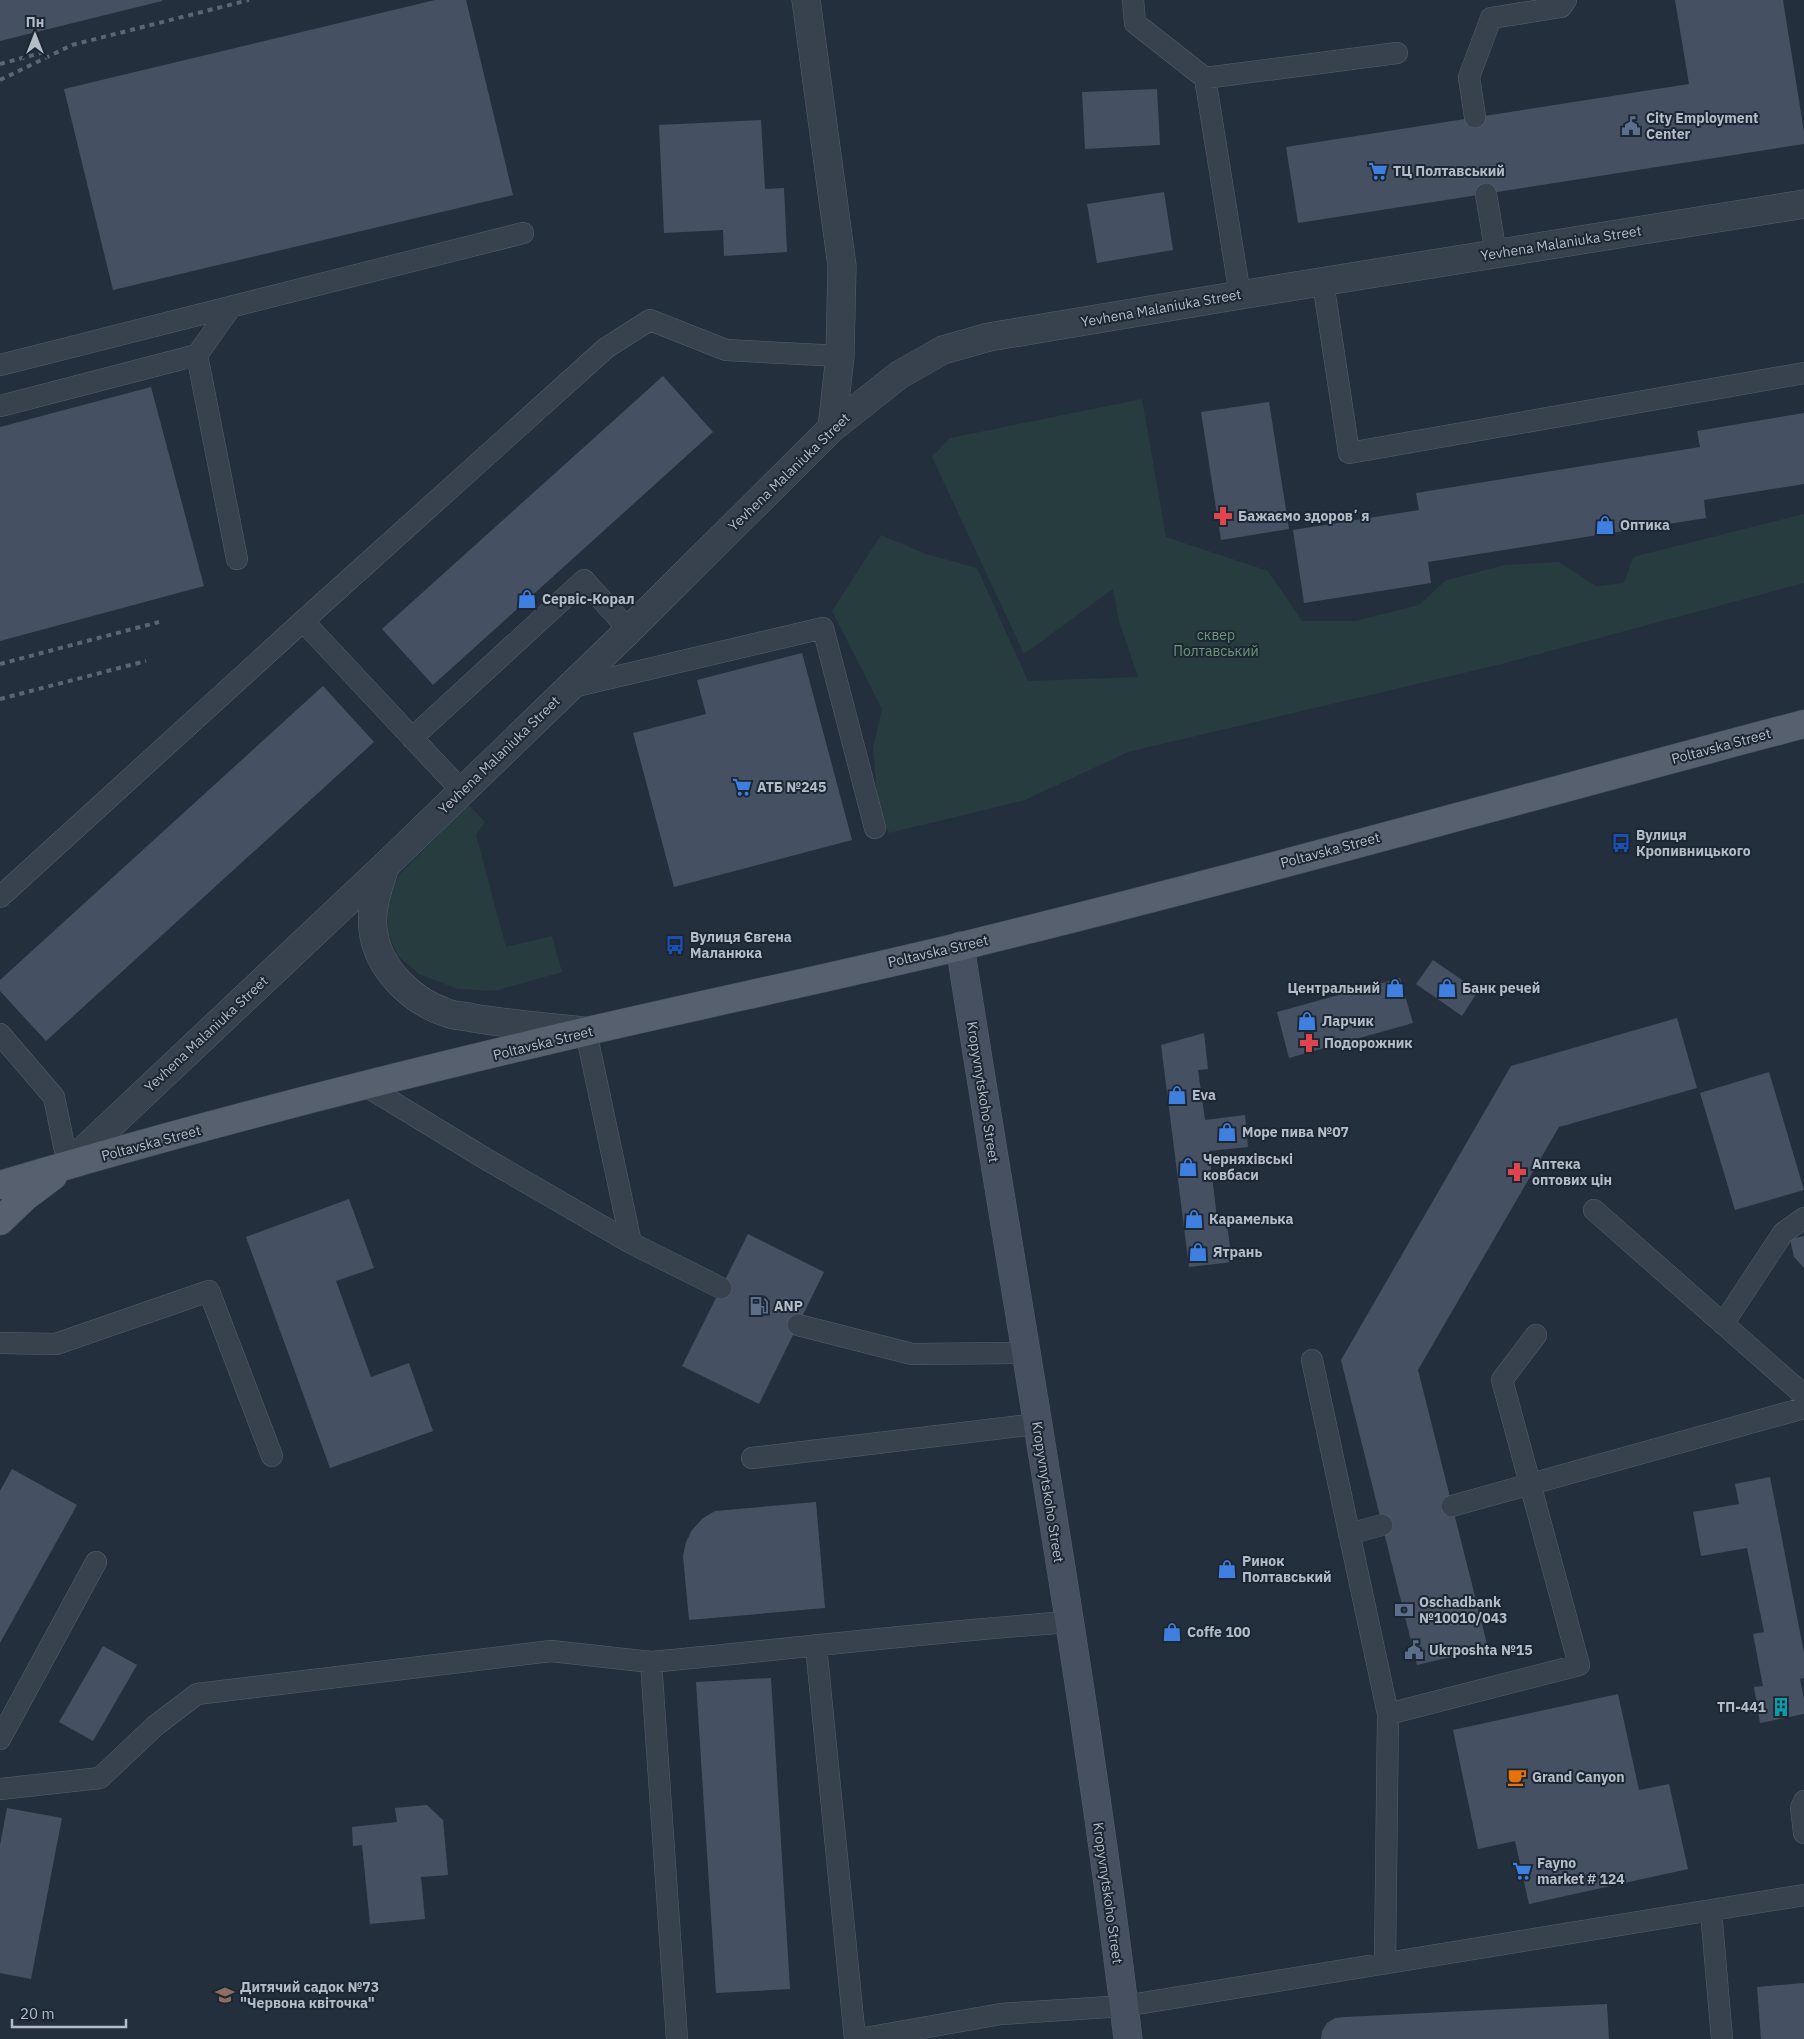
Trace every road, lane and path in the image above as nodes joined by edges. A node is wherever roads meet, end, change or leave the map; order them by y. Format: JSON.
{"nodes":[{"id":1,"x":806,"y":0,"type":"edge"},
{"id":2,"x":1133,"y":0,"type":"edge"},
{"id":3,"x":1566,"y":0,"type":"edge"},
{"id":4,"x":1397,"y":53,"type":"dead end"},
{"id":5,"x":1205,"y":78,"type":"junction"},
{"id":6,"x":1475,"y":117,"type":"dead end"},
{"id":7,"x":1486,"y":194,"type":"dead end"},
{"id":8,"x":1804,"y":204,"type":"edge"},
{"id":9,"x":523,"y":233,"type":"dead end"},
{"id":10,"x":1496,"y":254,"type":"junction"},
{"id":11,"x":1323,"y":282,"type":"junction"},
{"id":12,"x":1240,"y":295,"type":"junction"},
{"id":13,"x":231,"y":307,"type":"junction"},
{"id":14,"x":197,"y":355,"type":"junction"},
{"id":15,"x":840,"y":356,"type":"junction"},
{"id":16,"x":0,"y":365,"type":"edge"},
{"id":17,"x":1804,"y":373,"type":"edge"},
{"id":18,"x":0,"y":406,"type":"edge"},
{"id":19,"x":832,"y":428,"type":"junction"},
{"id":20,"x":237,"y":559,"type":"dead end"},
{"id":21,"x":303,"y":621,"type":"junction"},
{"id":22,"x":629,"y":630,"type":"junction"},
{"id":23,"x":568,"y":688,"type":"junction"},
{"id":24,"x":1804,"y":724,"type":"edge"},
{"id":25,"x":412,"y":738,"type":"junction"},
{"id":26,"x":462,"y":791,"type":"junction"},
{"id":27,"x":875,"y":828,"type":"dead end"},
{"id":28,"x":386,"y":865,"type":"junction"},
{"id":29,"x":0,"y":897,"type":"edge"},
{"id":30,"x":960,"y":946,"type":"junction"},
{"id":31,"x":586,"y":1032,"type":"junction"},
{"id":32,"x":0,"y":1034,"type":"edge"},
{"id":33,"x":366,"y":1086,"type":"junction"},
{"id":34,"x":68,"y":1165,"type":"junction"},
{"id":35,"x":0,"y":1185,"type":"edge"},
{"id":36,"x":1594,"y":1210,"type":"dead end"},
{"id":37,"x":1804,"y":1218,"type":"edge"},
{"id":38,"x":0,"y":1221,"type":"edge"},
{"id":39,"x":632,"y":1243,"type":"junction"},
{"id":40,"x":721,"y":1288,"type":"dead end"},
{"id":41,"x":1723,"y":1324,"type":"junction"},
{"id":42,"x":798,"y":1325,"type":"dead end"},
{"id":43,"x":1536,"y":1335,"type":"dead end"},
{"id":44,"x":0,"y":1344,"type":"edge"},
{"id":45,"x":1025,"y":1353,"type":"junction"},
{"id":46,"x":1312,"y":1360,"type":"dead end"},
{"id":47,"x":1804,"y":1394,"type":"edge"},
{"id":48,"x":1804,"y":1408,"type":"edge"},
{"id":49,"x":1037,"y":1424,"type":"junction"},
{"id":50,"x":272,"y":1456,"type":"dead end"},
{"id":51,"x":752,"y":1458,"type":"dead end"},
{"id":52,"x":1530,"y":1484,"type":"junction"},
{"id":53,"x":1452,"y":1506,"type":"dead end"},
{"id":54,"x":1382,"y":1525,"type":"dead end"},
{"id":55,"x":1349,"y":1534,"type":"junction"},
{"id":56,"x":96,"y":1562,"type":"dead end"},
{"id":57,"x":1069,"y":1622,"type":"junction"},
{"id":58,"x":816,"y":1646,"type":"junction"},
{"id":59,"x":651,"y":1662,"type":"junction"},
{"id":60,"x":1388,"y":1714,"type":"junction"},
{"id":61,"x":0,"y":1739,"type":"edge"},
{"id":62,"x":0,"y":1789,"type":"edge"},
{"id":63,"x":1804,"y":1801,"type":"edge"},
{"id":64,"x":1804,"y":1833,"type":"edge"},
{"id":65,"x":1804,"y":1895,"type":"edge"},
{"id":66,"x":1711,"y":1911,"type":"junction"},
{"id":67,"x":1385,"y":1963,"type":"junction"},
{"id":68,"x":1124,"y":2006,"type":"junction"},
{"id":69,"x":677,"y":2039,"type":"edge"},
{"id":70,"x":855,"y":2039,"type":"edge"},
{"id":71,"x":859,"y":2039,"type":"edge"},
{"id":72,"x":1128,"y":2039,"type":"edge"},
{"id":73,"x":1722,"y":2039,"type":"edge"}],
"edges":[{"from":1,"to":15,"type":"street"},
{"from":2,"to":5,"type":"lane"},
{"from":3,"to":6,"type":"lane"},
{"from":4,"to":5,"type":"lane"},
{"from":5,"to":12,"type":"lane"},
{"from":7,"to":10,"type":"lane"},
{"from":8,"to":10,"type":"street","name":"Yevhena Malaniuka Street"},
{"from":9,"to":13,"type":"lane"},
{"from":10,"to":11,"type":"street","name":"Yevhena Malaniuka Street"},
{"from":11,"to":12,"type":"street","name":"Yevhena Malaniuka Street"},
{"from":11,"to":17,"type":"lane"},
{"from":12,"to":19,"type":"street","name":"Yevhena Malaniuka Street"},
{"from":13,"to":14,"type":"lane"},
{"from":13,"to":16,"type":"lane"},
{"from":14,"to":18,"type":"lane"},
{"from":14,"to":20,"type":"lane"},
{"from":15,"to":19,"type":"street"},
{"from":15,"to":21,"type":"lane"},
{"from":19,"to":22,"type":"street","name":"Yevhena Malaniuka Street"},
{"from":21,"to":25,"type":"lane"},
{"from":21,"to":29,"type":"lane"},
{"from":22,"to":23,"type":"street","name":"Yevhena Malaniuka Street"},
{"from":22,"to":25,"type":"lane"},
{"from":23,"to":26,"type":"street","name":"Yevhena Malaniuka Street"},
{"from":23,"to":27,"type":"lane"},
{"from":24,"to":30,"type":"main road","name":"Poltavska Street"},
{"from":25,"to":26,"type":"lane"},
{"from":26,"to":28,"type":"street","name":"Yevhena Malaniuka Street"},
{"from":28,"to":31,"type":"street"},
{"from":28,"to":34,"type":"street","name":"Yevhena Malaniuka Street"},
{"from":30,"to":31,"type":"main road","name":"Poltavska Street"},
{"from":30,"to":45,"type":"main road","name":"Kropyvnytskoho Street"},
{"from":31,"to":33,"type":"main road","name":"Poltavska Street"},
{"from":31,"to":39,"type":"lane"},
{"from":32,"to":34,"type":"lane"},
{"from":33,"to":34,"type":"main road","name":"Poltavska Street"},
{"from":33,"to":39,"type":"lane"},
{"from":34,"to":35,"type":"main road","name":"Yevhena Malaniuka Street"},
{"from":34,"to":38,"type":"main road"},
{"from":36,"to":41,"type":"lane"},
{"from":37,"to":41,"type":"lane"},
{"from":39,"to":40,"type":"lane"},
{"from":41,"to":47,"type":"lane"},
{"from":42,"to":45,"type":"lane"},
{"from":43,"to":52,"type":"lane"},
{"from":44,"to":50,"type":"lane"},
{"from":45,"to":49,"type":"main road","name":"Kropyvnytskoho Street"},
{"from":46,"to":55,"type":"lane"},
{"from":48,"to":52,"type":"lane"},
{"from":49,"to":51,"type":"lane"},
{"from":49,"to":57,"type":"main road","name":"Kropyvnytskoho Street"},
{"from":52,"to":53,"type":"lane"},
{"from":52,"to":60,"type":"lane"},
{"from":54,"to":55,"type":"lane"},
{"from":55,"to":60,"type":"lane"},
{"from":56,"to":61,"type":"lane"},
{"from":57,"to":58,"type":"lane"},
{"from":57,"to":68,"type":"main road","name":"Kropyvnytskoho Street"},
{"from":58,"to":59,"type":"lane"},
{"from":58,"to":70,"type":"lane"},
{"from":59,"to":62,"type":"lane"},
{"from":59,"to":69,"type":"lane"},
{"from":60,"to":67,"type":"lane"},
{"from":63,"to":64,"type":"lane"},
{"from":65,"to":66,"type":"lane"},
{"from":66,"to":67,"type":"lane"},
{"from":66,"to":73,"type":"lane"},
{"from":67,"to":68,"type":"lane"},
{"from":68,"to":71,"type":"lane"},
{"from":68,"to":72,"type":"main road","name":"Kropyvnytskoho Street"}]}
